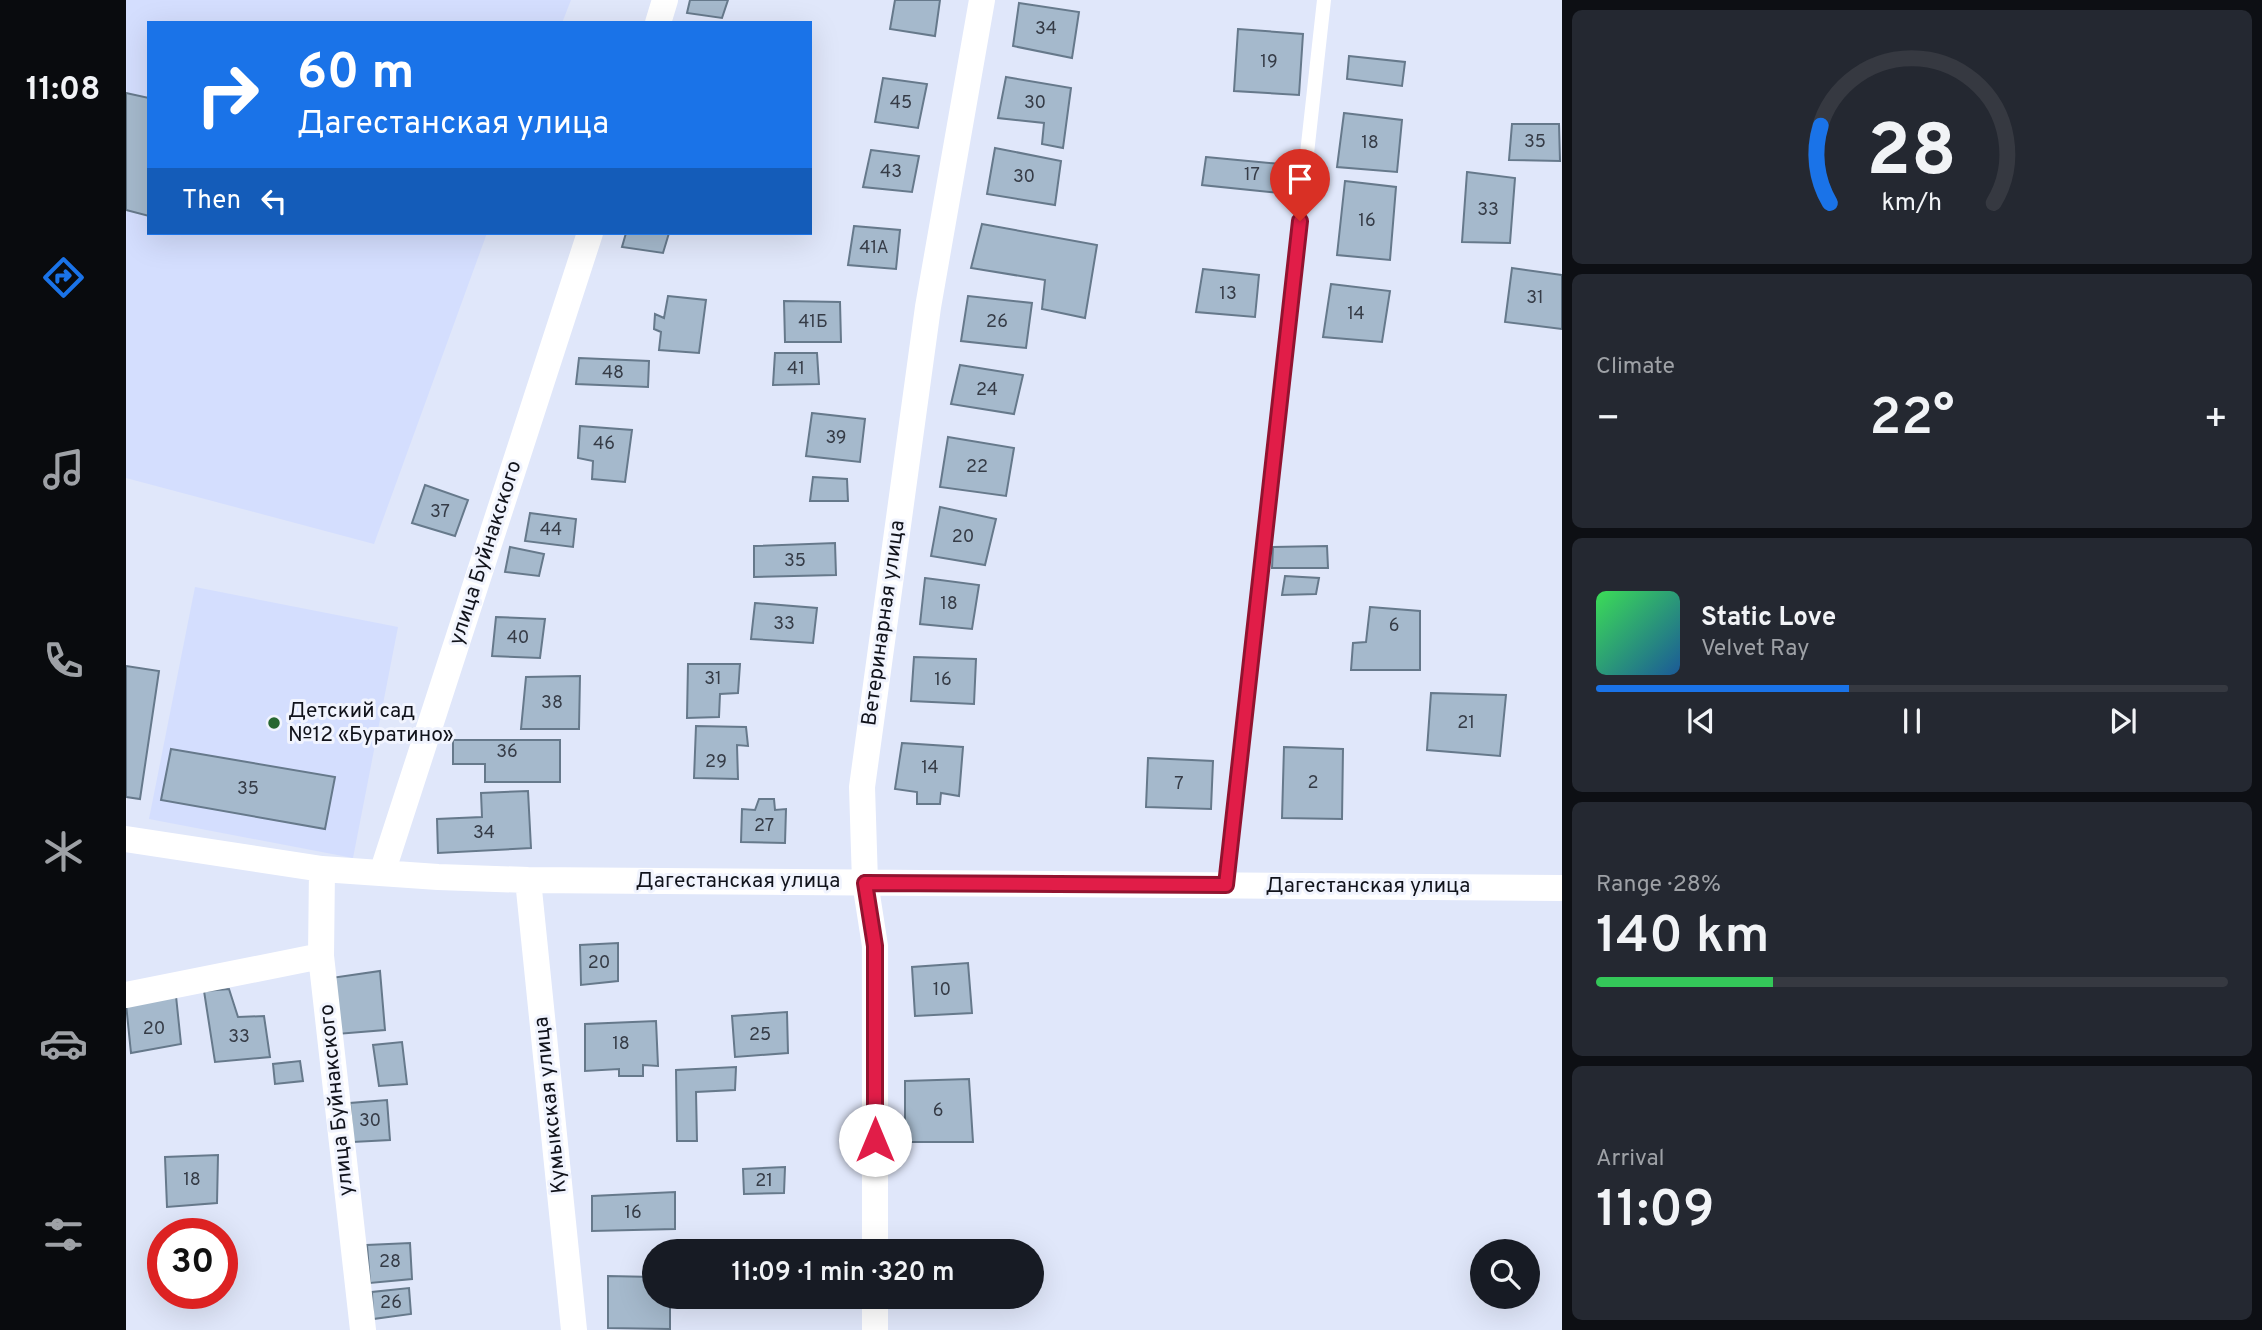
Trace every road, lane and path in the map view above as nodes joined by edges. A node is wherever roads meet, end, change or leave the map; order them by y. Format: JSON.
{"nodes":[{"id":1,"x":665,"y":0,"type":"edge"},
{"id":2,"x":982,"y":0,"type":"edge"},
{"id":3,"x":1324,"y":0,"type":"edge"},
{"id":4,"x":659,"y":21,"type":"edge"},
{"id":5,"x":589,"y":235,"type":"edge"},
{"id":6,"x":126,"y":839,"type":"edge"},
{"id":7,"x":322,"y":869,"type":"junction"},
{"id":8,"x":383,"y":873,"type":"junction"},
{"id":9,"x":528,"y":880,"type":"junction"},
{"id":10,"x":865,"y":883,"type":"junction"},
{"id":11,"x":1226,"y":885,"type":"junction"},
{"id":12,"x":1562,"y":888,"type":"edge"},
{"id":13,"x":321,"y":956,"type":"junction"},
{"id":14,"x":126,"y":995,"type":"edge"},
{"id":15,"x":875,"y":1239,"type":"edge"},
{"id":16,"x":875,"y":1309,"type":"edge"},
{"id":17,"x":363,"y":1330,"type":"edge"},
{"id":18,"x":574,"y":1330,"type":"edge"},
{"id":19,"x":875,"y":1330,"type":"edge"}],
"edges":[{"from":1,"to":4,"type":"street"},
{"from":2,"to":10,"type":"street","name":"Ветеринарная улица"},
{"from":3,"to":11,"type":"lane"},
{"from":5,"to":8,"type":"street","name":"улица Буйнакского"},
{"from":6,"to":7,"type":"street","name":"Дагестанская улица"},
{"from":7,"to":8,"type":"street","name":"Дагестанская улица"},
{"from":7,"to":13,"type":"street","name":"улица Буйнакского"},
{"from":8,"to":9,"type":"street","name":"Дагестанская улица"},
{"from":9,"to":10,"type":"street","name":"Дагестанская улица"},
{"from":9,"to":18,"type":"street","name":"Кумыкская улица"},
{"from":10,"to":11,"type":"street","name":"Дагестанская улица"},
{"from":10,"to":15,"type":"street","name":"Ветеринарная улица"},
{"from":11,"to":12,"type":"street","name":"Дагестанская улица"},
{"from":13,"to":14,"type":"street"},
{"from":13,"to":17,"type":"street","name":"улица Буйнакского"},
{"from":16,"to":19,"type":"street"}]}
